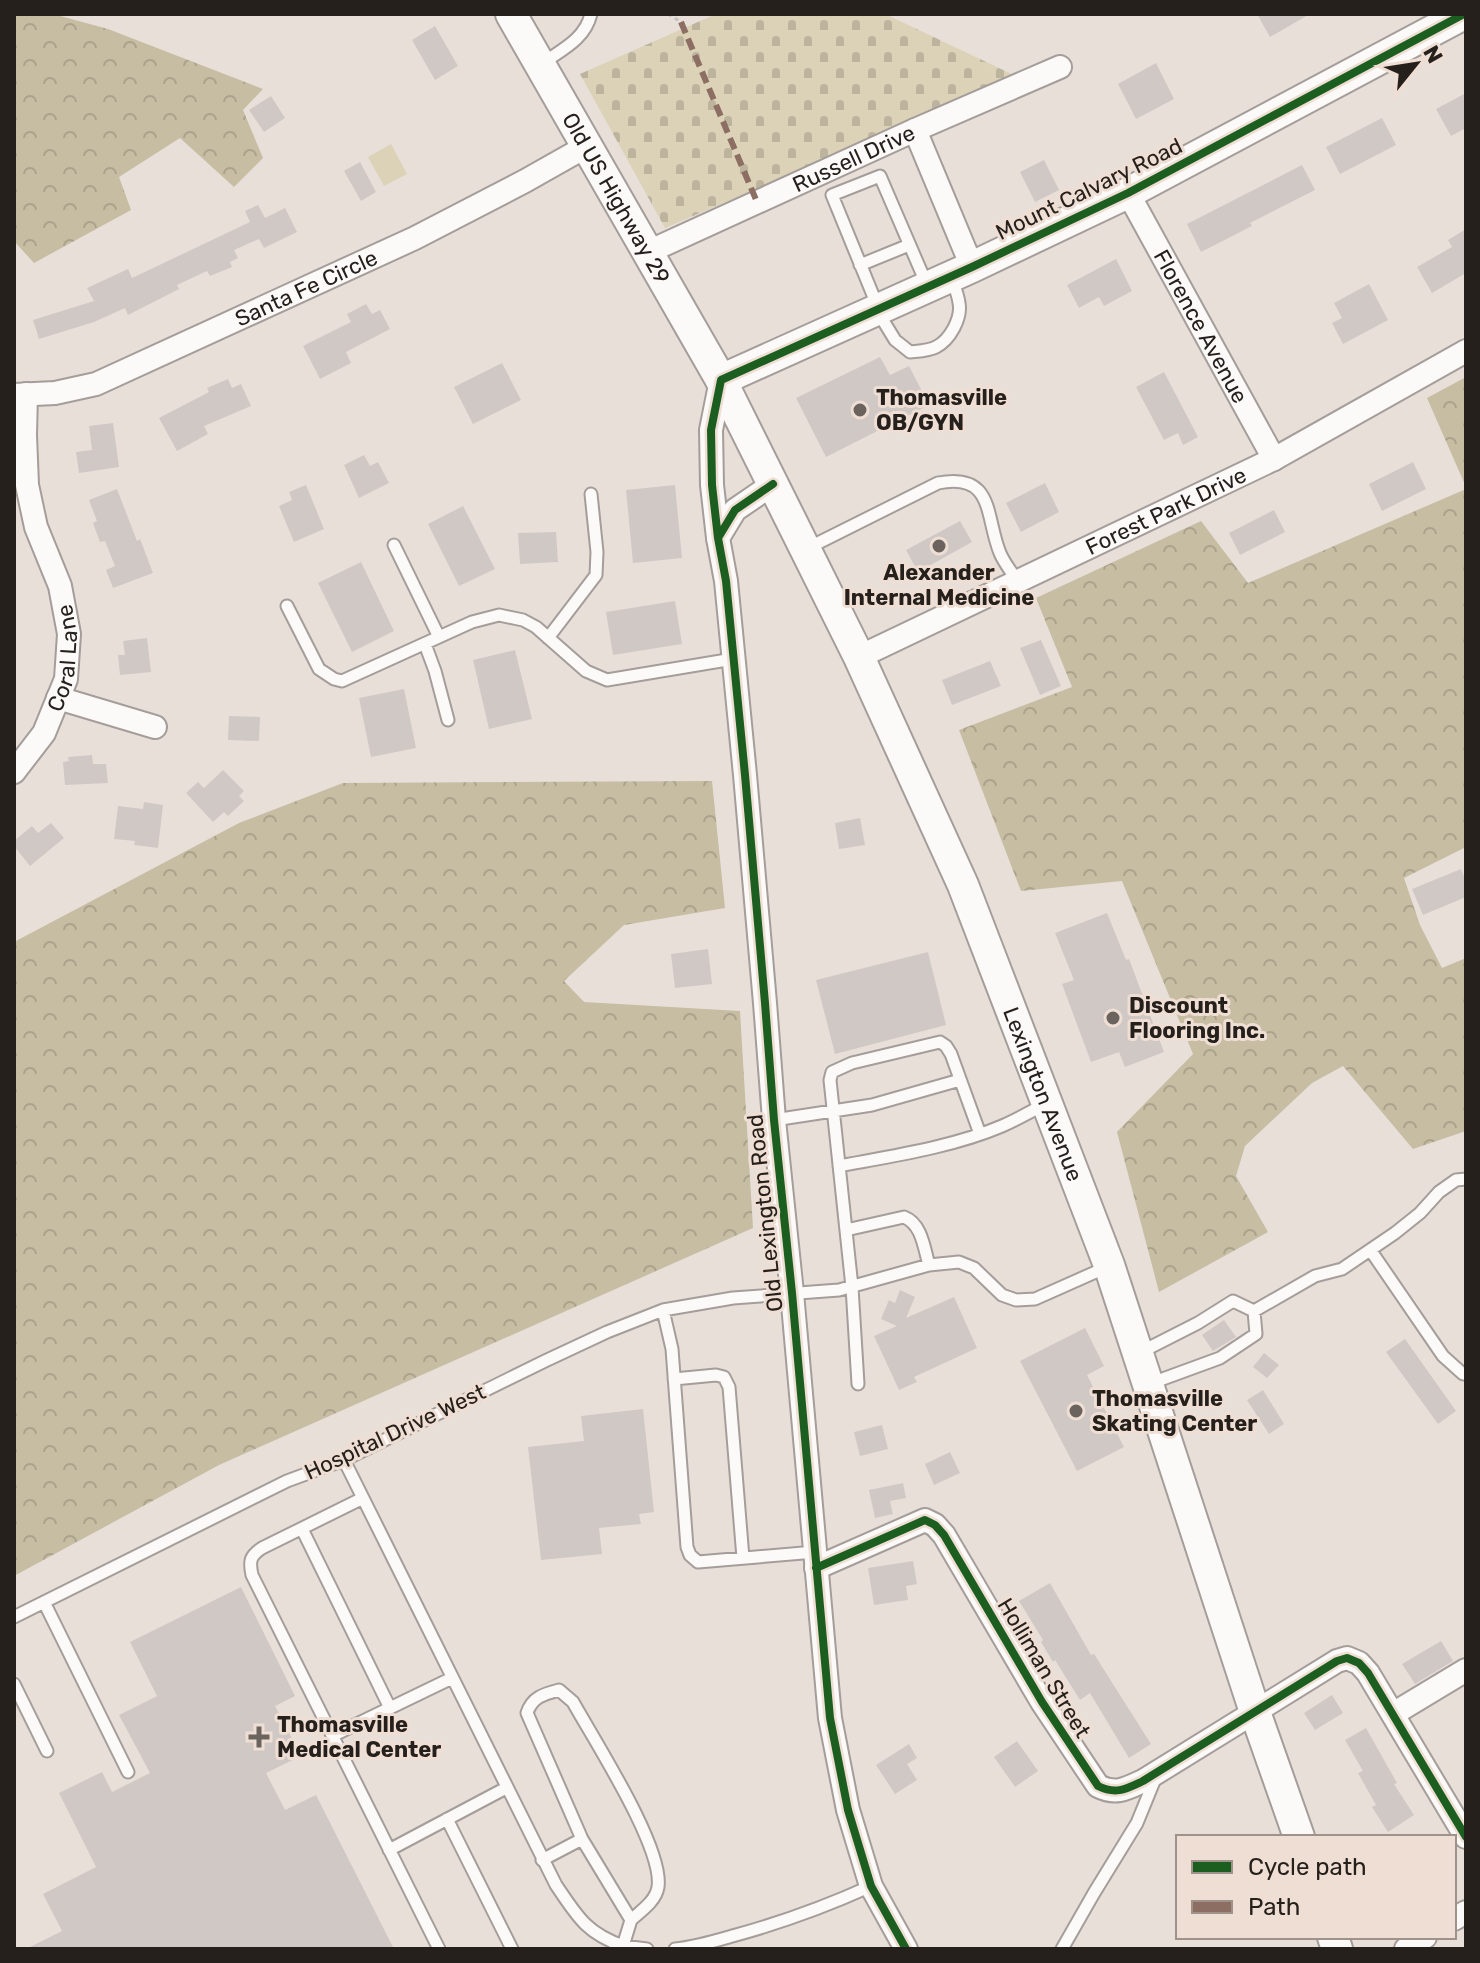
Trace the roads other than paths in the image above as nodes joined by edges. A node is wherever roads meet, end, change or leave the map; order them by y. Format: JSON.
{"nodes":[{"id":1,"x":511,"y":14,"type":"edge"},
{"id":2,"x":591,"y":14,"type":"edge"},
{"id":3,"x":1464,"y":14,"type":"edge"},
{"id":4,"x":541,"y":65,"type":"junction"},
{"id":5,"x":1060,"y":67,"type":"dead end"},
{"id":6,"x":915,"y":130,"type":"junction"},
{"id":7,"x":587,"y":146,"type":"junction"},
{"id":8,"x":1128,"y":193,"type":"junction"},
{"id":9,"x":909,"y":245,"type":"junction"},
{"id":10,"x":648,"y":252,"type":"junction"},
{"id":11,"x":860,"y":265,"type":"junction"},
{"id":12,"x":950,"y":277,"type":"junction"},
{"id":13,"x":878,"y":309,"type":"junction"},
{"id":14,"x":1466,"y":351,"type":"edge"},
{"id":15,"x":721,"y":380,"type":"junction"},
{"id":16,"x":20,"y":394,"type":"edge"},
{"id":17,"x":1274,"y":459,"type":"junction"},
{"id":18,"x":773,"y":484,"type":"junction"},
{"id":19,"x":591,"y":494,"type":"dead end"},
{"id":20,"x":718,"y":538,"type":"junction"},
{"id":21,"x":394,"y":545,"type":"dead end"},
{"id":22,"x":805,"y":549,"type":"junction"},
{"id":23,"x":1017,"y":581,"type":"junction"},
{"id":24,"x":287,"y":606,"type":"dead end"},
{"id":25,"x":439,"y":637,"type":"junction"},
{"id":26,"x":548,"y":638,"type":"junction"},
{"id":27,"x":425,"y":644,"type":"junction"},
{"id":28,"x":859,"y":657,"type":"junction"},
{"id":29,"x":733,"y":659,"type":"junction"},
{"id":30,"x":58,"y":698,"type":"junction"},
{"id":31,"x":448,"y":720,"type":"dead end"},
{"id":32,"x":155,"y":727,"type":"dead end"},
{"id":33,"x":14,"y":772,"type":"edge"},
{"id":34,"x":960,"y":1080,"type":"junction"},
{"id":35,"x":1047,"y":1103,"type":"junction"},
{"id":36,"x":833,"y":1111,"type":"junction"},
{"id":37,"x":774,"y":1120,"type":"junction"},
{"id":38,"x":980,"y":1134,"type":"junction"},
{"id":39,"x":839,"y":1166,"type":"junction"},
{"id":40,"x":1466,"y":1179,"type":"edge"},
{"id":41,"x":846,"y":1230,"type":"junction"},
{"id":42,"x":1371,"y":1251,"type":"junction"},
{"id":43,"x":929,"y":1265,"type":"junction"},
{"id":44,"x":1109,"y":1265,"type":"junction"},
{"id":45,"x":852,"y":1287,"type":"junction"},
{"id":46,"x":792,"y":1293,"type":"junction"},
{"id":47,"x":663,"y":1310,"type":"junction"},
{"id":48,"x":1254,"y":1311,"type":"junction"},
{"id":49,"x":1138,"y":1353,"type":"junction"},
{"id":50,"x":1466,"y":1374,"type":"edge"},
{"id":51,"x":674,"y":1379,"type":"junction"},
{"id":52,"x":858,"y":1384,"type":"dead end"},
{"id":53,"x":1149,"y":1384,"type":"junction"},
{"id":54,"x":344,"y":1460,"type":"junction"},
{"id":55,"x":363,"y":1498,"type":"junction"},
{"id":56,"x":302,"y":1529,"type":"junction"},
{"id":57,"x":743,"y":1558,"type":"junction"},
{"id":58,"x":815,"y":1560,"type":"junction"},
{"id":59,"x":44,"y":1602,"type":"junction"},
{"id":60,"x":14,"y":1617,"type":"edge"},
{"id":61,"x":1466,"y":1670,"type":"edge"},
{"id":62,"x":452,"y":1678,"type":"junction"},
{"id":63,"x":14,"y":1684,"type":"edge"},
{"id":64,"x":390,"y":1708,"type":"junction"},
{"id":65,"x":1255,"y":1712,"type":"junction"},
{"id":66,"x":1393,"y":1714,"type":"junction"},
{"id":67,"x":332,"y":1736,"type":"junction"},
{"id":68,"x":47,"y":1751,"type":"dead end"},
{"id":69,"x":128,"y":1772,"type":"dead end"},
{"id":70,"x":1158,"y":1772,"type":"junction"},
{"id":71,"x":506,"y":1788,"type":"junction"},
{"id":72,"x":447,"y":1819,"type":"junction"},
{"id":73,"x":1298,"y":1835,"type":"edge"},
{"id":74,"x":1466,"y":1837,"type":"edge"},
{"id":75,"x":582,"y":1839,"type":"junction"},
{"id":76,"x":389,"y":1850,"type":"junction"},
{"id":77,"x":542,"y":1860,"type":"junction"},
{"id":78,"x":871,"y":1886,"type":"junction"},
{"id":79,"x":631,"y":1920,"type":"junction"},
{"id":80,"x":621,"y":1948,"type":"edge"},
{"id":81,"x":439,"y":1949,"type":"edge"},
{"id":82,"x":512,"y":1949,"type":"edge"},
{"id":83,"x":647,"y":1949,"type":"edge"},
{"id":84,"x":675,"y":1949,"type":"edge"},
{"id":85,"x":906,"y":1949,"type":"edge"},
{"id":86,"x":1062,"y":1949,"type":"edge"}],
"edges":[{"from":1,"to":4,"type":"main road","name":"Old US Highway 29"},
{"from":2,"to":4,"type":"lane"},
{"from":3,"to":8,"type":"main road","name":"Mount Calvary Road"},
{"from":4,"to":7,"type":"main road","name":"Old US Highway 29"},
{"from":5,"to":6,"type":"street","name":"Russell Drive"},
{"from":6,"to":10,"type":"street","name":"Russell Drive"},
{"from":6,"to":12,"type":"street"},
{"from":7,"to":10,"type":"main road","name":"Old US Highway 29"},
{"from":7,"to":16,"type":"street","name":"Santa Fe Circle"},
{"from":8,"to":12,"type":"main road","name":"Mount Calvary Road"},
{"from":8,"to":17,"type":"street","name":"Florence Avenue"},
{"from":9,"to":11,"type":"lane"},
{"from":9,"to":11,"type":"lane"},
{"from":9,"to":12,"type":"lane"},
{"from":10,"to":15,"type":"main road","name":"Old US Highway 29"},
{"from":11,"to":13,"type":"lane"},
{"from":12,"to":13,"type":"main road","name":"Mount Calvary Road"},
{"from":12,"to":13,"type":"lane"},
{"from":13,"to":15,"type":"main road","name":"Mount Calvary Road"},
{"from":14,"to":17,"type":"street","name":"Forest Park Drive"},
{"from":15,"to":18,"type":"main road","name":"Lexington Avenue"},
{"from":15,"to":20,"type":"street","name":"Old Lexington Road"},
{"from":16,"to":30,"type":"street","name":"Coral Lane"},
{"from":17,"to":23,"type":"street","name":"Forest Park Drive"},
{"from":18,"to":20,"type":"street"},
{"from":18,"to":22,"type":"main road","name":"Lexington Avenue"},
{"from":19,"to":26,"type":"lane"},
{"from":20,"to":29,"type":"street","name":"Old Lexington Road"},
{"from":21,"to":25,"type":"lane"},
{"from":22,"to":23,"type":"lane"},
{"from":22,"to":28,"type":"main road","name":"Lexington Avenue"},
{"from":23,"to":28,"type":"street","name":"Forest Park Drive"},
{"from":24,"to":27,"type":"lane"},
{"from":25,"to":26,"type":"lane"},
{"from":25,"to":27,"type":"lane"},
{"from":26,"to":29,"type":"lane"},
{"from":27,"to":31,"type":"lane"},
{"from":28,"to":35,"type":"main road","name":"Lexington Avenue"},
{"from":29,"to":37,"type":"street","name":"Old Lexington Road"},
{"from":30,"to":32,"type":"street"},
{"from":30,"to":33,"type":"street","name":"Coral Lane"},
{"from":34,"to":36,"type":"lane"},
{"from":34,"to":36,"type":"lane"},
{"from":34,"to":38,"type":"lane"},
{"from":35,"to":38,"type":"lane"},
{"from":35,"to":44,"type":"main road","name":"Lexington Avenue"},
{"from":36,"to":37,"type":"lane"},
{"from":36,"to":39,"type":"lane"},
{"from":37,"to":46,"type":"street","name":"Old Lexington Road"},
{"from":38,"to":39,"type":"lane"},
{"from":39,"to":41,"type":"lane"},
{"from":40,"to":42,"type":"lane"},
{"from":41,"to":43,"type":"lane"},
{"from":41,"to":45,"type":"lane"},
{"from":42,"to":48,"type":"lane"},
{"from":42,"to":50,"type":"lane"},
{"from":43,"to":44,"type":"lane","name":"Hospital Drive West"},
{"from":43,"to":45,"type":"lane","name":"Hospital Drive West"},
{"from":44,"to":49,"type":"main road","name":"Lexington Avenue"},
{"from":45,"to":46,"type":"lane","name":"Hospital Drive West"},
{"from":45,"to":52,"type":"lane"},
{"from":46,"to":47,"type":"lane","name":"Hospital Drive West"},
{"from":46,"to":58,"type":"street","name":"Old Lexington Road"},
{"from":47,"to":51,"type":"lane"},
{"from":47,"to":54,"type":"lane","name":"Hospital Drive West"},
{"from":48,"to":49,"type":"lane"},
{"from":48,"to":53,"type":"lane"},
{"from":49,"to":53,"type":"main road","name":"Lexington Avenue"},
{"from":51,"to":57,"type":"lane"},
{"from":51,"to":57,"type":"lane"},
{"from":53,"to":65,"type":"main road","name":"Lexington Avenue"},
{"from":54,"to":55,"type":"lane"},
{"from":54,"to":59,"type":"lane","name":"Hospital Drive West"},
{"from":55,"to":56,"type":"lane"},
{"from":55,"to":62,"type":"lane"},
{"from":56,"to":64,"type":"lane"},
{"from":56,"to":67,"type":"lane"},
{"from":57,"to":58,"type":"lane"},
{"from":58,"to":70,"type":"street","name":"Holliman Street"},
{"from":58,"to":78,"type":"street","name":"Old Lexington Road"},
{"from":59,"to":60,"type":"lane","name":"Hospital Drive West"},
{"from":59,"to":69,"type":"lane"},
{"from":61,"to":66,"type":"street"},
{"from":62,"to":64,"type":"lane"},
{"from":62,"to":71,"type":"lane"},
{"from":63,"to":68,"type":"lane"},
{"from":64,"to":67,"type":"lane"},
{"from":65,"to":66,"type":"street","name":"Holliman Street"},
{"from":65,"to":70,"type":"street","name":"Holliman Street"},
{"from":65,"to":73,"type":"main road","name":"Lexington Avenue"},
{"from":66,"to":74,"type":"street"},
{"from":67,"to":76,"type":"lane"},
{"from":70,"to":86,"type":"lane"},
{"from":71,"to":72,"type":"lane"},
{"from":71,"to":77,"type":"lane"},
{"from":72,"to":76,"type":"lane"},
{"from":72,"to":82,"type":"lane"},
{"from":75,"to":77,"type":"lane"},
{"from":75,"to":79,"type":"lane"},
{"from":75,"to":79,"type":"lane"},
{"from":76,"to":81,"type":"lane"},
{"from":77,"to":80,"type":"lane"},
{"from":78,"to":84,"type":"lane"},
{"from":78,"to":85,"type":"street","name":"Old Lexington Road"},
{"from":79,"to":80,"type":"lane"},
{"from":80,"to":83,"type":"lane"}]}
